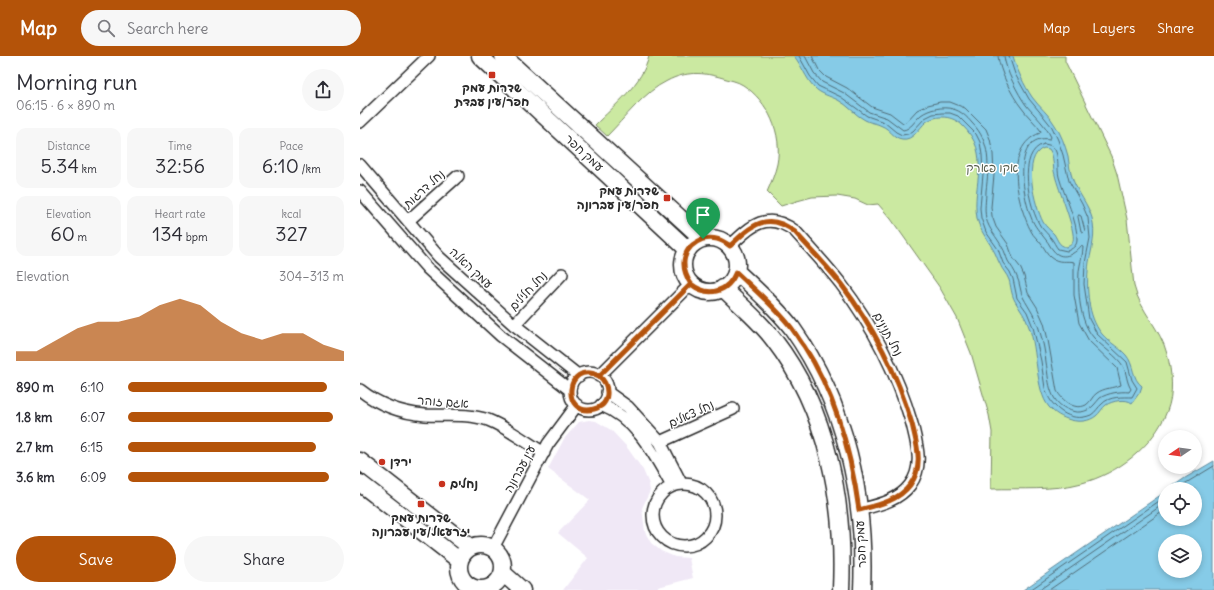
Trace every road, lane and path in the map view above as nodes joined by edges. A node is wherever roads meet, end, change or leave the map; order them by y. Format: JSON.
{"nodes":[{"id":1,"x":429,"y":56,"type":"edge"},
{"id":2,"x":480,"y":56,"type":"edge"},
{"id":3,"x":503,"y":56,"type":"edge"},
{"id":4,"x":360,"y":122,"type":"edge"},
{"id":5,"x":360,"y":165,"type":"edge"},
{"id":6,"x":458,"y":176,"type":"dead end"},
{"id":7,"x":360,"y":191,"type":"edge"},
{"id":8,"x":408,"y":221,"type":"junction"},
{"id":9,"x":703,"y":239,"type":"junction"},
{"id":10,"x":730,"y":246,"type":"junction"},
{"id":11,"x":688,"y":250,"type":"junction"},
{"id":12,"x":736,"y":272,"type":"junction"},
{"id":13,"x":562,"y":274,"type":"dead end"},
{"id":14,"x":691,"y":284,"type":"junction"},
{"id":15,"x":723,"y":288,"type":"junction"},
{"id":16,"x":514,"y":325,"type":"junction"},
{"id":17,"x":579,"y":376,"type":"junction"},
{"id":18,"x":599,"y":376,"type":"junction"},
{"id":19,"x":360,"y":390,"type":"edge"},
{"id":20,"x":570,"y":390,"type":"junction"},
{"id":21,"x":607,"y":392,"type":"junction"},
{"id":22,"x":576,"y":405,"type":"junction"},
{"id":23,"x":602,"y":405,"type":"junction"},
{"id":24,"x":733,"y":409,"type":"dead end"},
{"id":25,"x":660,"y":442,"type":"junction"},
{"id":26,"x":544,"y":453,"type":"junction"},
{"id":27,"x":360,"y":461,"type":"edge"},
{"id":28,"x":360,"y":482,"type":"edge"},
{"id":29,"x":676,"y":484,"type":"junction"},
{"id":30,"x":859,"y":510,"type":"junction"},
{"id":31,"x":470,"y":548,"type":"junction"},
{"id":32,"x":493,"y":548,"type":"junction"},
{"id":33,"x":460,"y":561,"type":"junction"},
{"id":34,"x":503,"y":573,"type":"junction"},
{"id":35,"x":491,"y":589,"type":"edge"},
{"id":36,"x":522,"y":590,"type":"edge"},
{"id":37,"x":841,"y":590,"type":"edge"},
{"id":38,"x":862,"y":590,"type":"edge"}],
"edges":[{"from":1,"to":4,"type":"street"},
{"from":2,"to":11,"type":"street","name":"עמק חפר"},
{"from":3,"to":9,"type":"street","name":"עמק חפר"},
{"from":5,"to":8,"type":"street","name":"עמק האלה"},
{"from":6,"to":8,"type":"street","name":"נחל דרגות"},
{"from":7,"to":20,"type":"street"},
{"from":8,"to":16,"type":"street","name":"עמק האלה"},
{"from":9,"to":10,"type":"street"},
{"from":9,"to":11,"type":"street"},
{"from":10,"to":12,"type":"street"},
{"from":10,"to":30,"type":"street","name":"נחל תנינים"},
{"from":11,"to":14,"type":"street"},
{"from":12,"to":15,"type":"street"},
{"from":12,"to":30,"type":"street","name":"עמק חפר"},
{"from":13,"to":16,"type":"street","name":"נחל חלילים"},
{"from":14,"to":15,"type":"street"},
{"from":14,"to":18,"type":"street"},
{"from":15,"to":37,"type":"street","name":"עמק חפר"},
{"from":16,"to":17,"type":"street","name":"עמק האלה"},
{"from":17,"to":18,"type":"street"},
{"from":17,"to":20,"type":"street"},
{"from":18,"to":21,"type":"street"},
{"from":19,"to":26,"type":"street","name":"אגם זוהר"},
{"from":20,"to":22,"type":"street"},
{"from":21,"to":23,"type":"street"},
{"from":21,"to":25,"type":"street"},
{"from":22,"to":23,"type":"street"},
{"from":22,"to":26,"type":"street","name":"עין עברונה"},
{"from":23,"to":29,"type":"street"},
{"from":24,"to":25,"type":"street","name":"נחל צאלים"},
{"from":25,"to":29,"type":"street"},
{"from":26,"to":32,"type":"street","name":"עין עברונה"},
{"from":27,"to":31,"type":"street"},
{"from":28,"to":33,"type":"street"},
{"from":29,"to":29,"type":"street"},
{"from":30,"to":38,"type":"street","name":"עמק חפר"},
{"from":31,"to":32,"type":"street"},
{"from":31,"to":33,"type":"street"},
{"from":32,"to":34,"type":"street"},
{"from":33,"to":35,"type":"street"},
{"from":34,"to":35,"type":"street"},
{"from":34,"to":36,"type":"street"}]}
